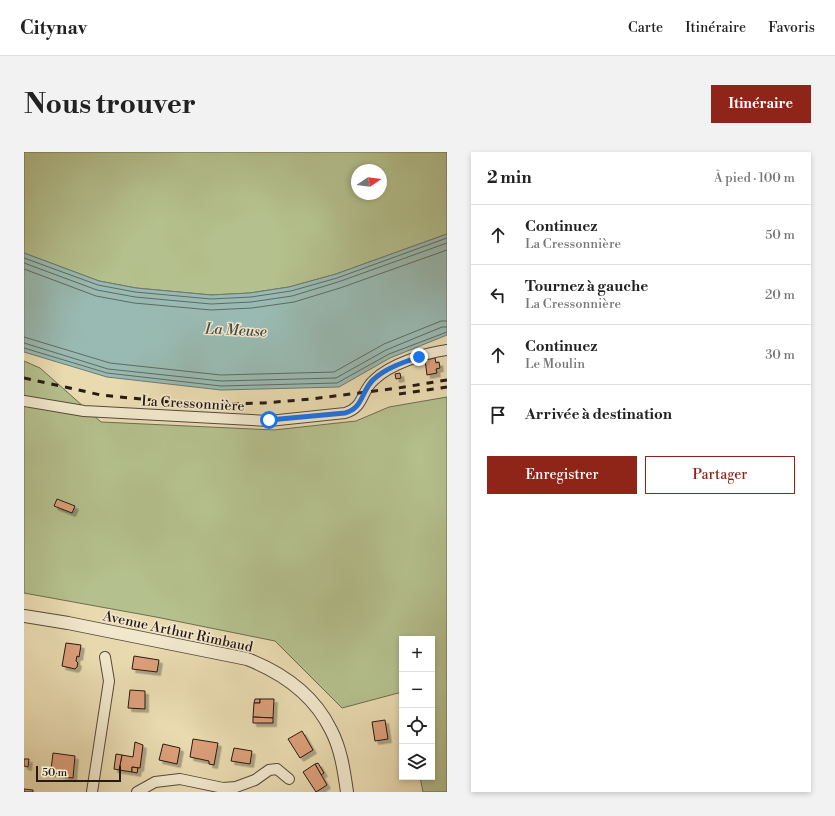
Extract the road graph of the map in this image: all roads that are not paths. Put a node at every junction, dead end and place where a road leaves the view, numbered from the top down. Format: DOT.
graph roads {
  1 [pos="447,350"];
  2 [pos="24,401"];
  3 [pos="24,616"];
  4 [pos="106,658"];
  5 [pos="289,779"];
  6 [pos="92,792"];
  7 [pos="137,792"];
  8 [pos="347,792"];
  1 -- 2 [label="street, La Cressonnière"];
  3 -- 8 [label="street, Avenue Arthur Rimbaud"];
  4 -- 6 [label="street"];
  5 -- 7 [label="street"];
}
